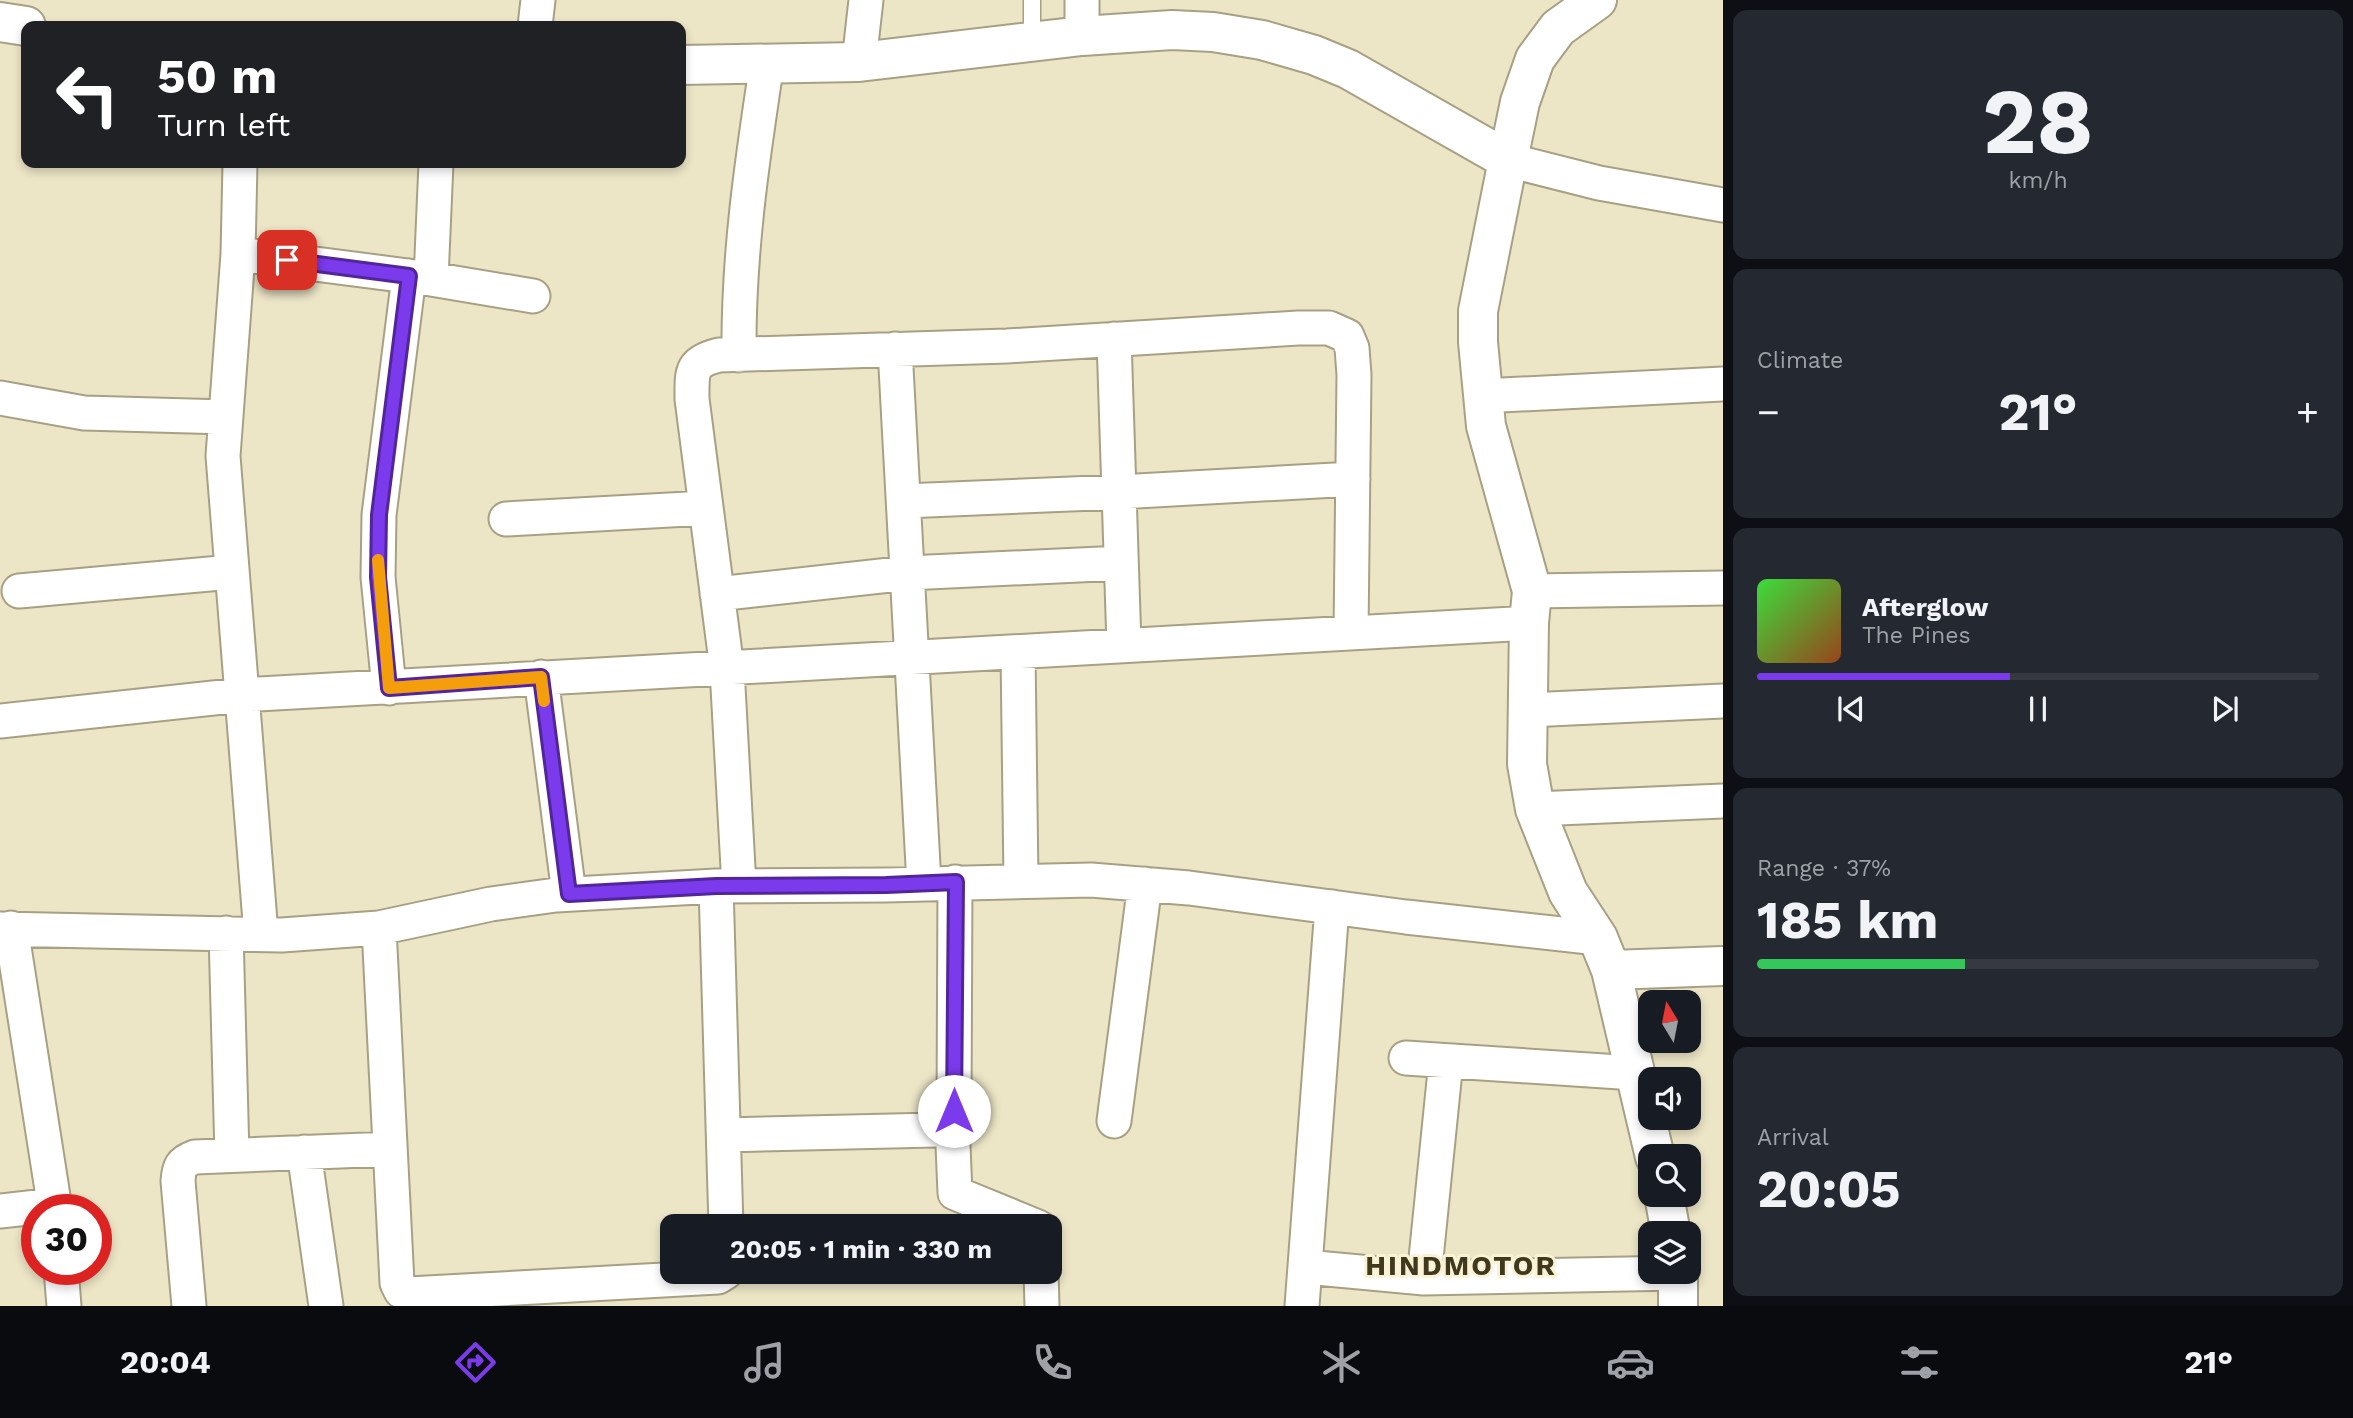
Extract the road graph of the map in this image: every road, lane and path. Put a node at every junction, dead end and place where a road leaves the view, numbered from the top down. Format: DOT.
graph roads {
  1 [pos="538,0"];
  2 [pos="866,0"];
  3 [pos="1032,0"];
  4 [pos="1597,0"];
  5 [pos="1082,18"];
  6 [pos="536,21"];
  7 [pos="0,22"];
  8 [pos="21,25"];
  9 [pos="1032,42"];
  10 [pos="859,62"];
  11 [pos="767,63"];
  12 [pos="686,65"];
  13 [pos="1508,160"];
  14 [pos="240,168"];
  15 [pos="435,168"];
  16 [pos="1723,205"];
  17 [pos="238,254"];
  18 [pos="420,277"];
  19 [pos="533,296"];
  20 [pos="1114,340"];
  21 [pos="895,349"];
  22 [pos="739,355"];
  23 [pos="1723,384"];
  24 [pos="1482,396"];
  25 [pos="0,398"];
  26 [pos="226,416"];
  27 [pos="1353,479"];
  28 [pos="1119,492"];
  29 [pos="904,500"];
  30 [pos="706,508"];
  31 [pos="506,519"];
  32 [pos="1121,563"];
  33 [pos="232,572"];
  34 [pos="908,573"];
  35 [pos="1723,587"];
  36 [pos="19,591"];
  37 [pos="717,594"];
  38 [pos="1531,607"];
  39 [pos="1351,634"];
  40 [pos="1124,645"];
  41 [pos="1018,652"];
  42 [pos="913,659"];
  43 [pos="727,669"];
  44 [pos="541,677"];
  45 [pos="389,688"];
  46 [pos="241,695"];
  47 [pos="1723,701"];
  48 [pos="1528,710"];
  49 [pos="0,721"];
  50 [pos="1723,801"];
  51 [pos="1535,809"];
  52 [pos="1021,881"];
  53 [pos="940,883"];
  54 [pos="1145,884"];
  55 [pos="727,886"];
  56 [pos="569,894"];
  57 [pos="1332,907"];
  58 [pos="6,928"];
  59 [pos="379,928"];
  60 [pos="226,933"];
  61 [pos="261,934"];
  62 [pos="1604,954"];
  63 [pos="1723,966"];
  64 [pos="1406,1058"];
  65 [pos="1446,1061"];
  66 [pos="1634,1073"];
  67 [pos="1114,1121"];
  68 [pos="952,1122"];
  69 [pos="723,1135"];
  70 [pos="1652,1144"];
  71 [pos="390,1149"];
  72 [pos="304,1152"];
  73 [pos="232,1155"];
  74 [pos="53,1194"];
  75 [pos="21,1209"];
  76 [pos="0,1211"];
  77 [pos="726,1214"];
  78 [pos="1006,1214"];
  79 [pos="1306,1267"];
  80 [pos="1638,1274"];
  81 [pos="1424,1278"];
  82 [pos="660,1280"];
  83 [pos="1041,1284"];
  84 [pos="1678,1284"];
  85 [pos="62,1285"];
  86 [pos="64,1306"];
  87 [pos="189,1306"];
  88 [pos="326,1306"];
  89 [pos="1042,1306"];
  90 [pos="1302,1306"];
  91 [pos="1678,1306"];
  1 -- 6 [label="street"];
  2 -- 10 [label="street"];
  3 -- 9 [label="lane"];
  4 -- 13 [label="street"];
  5 -- 9 [label="street"];
  5 -- 13 [label="street"];
  7 -- 8 [label="street"];
  9 -- 10 [label="street"];
  10 -- 11 [label="street"];
  11 -- 12 [label="street"];
  11 -- 22 [label="street"];
  13 -- 16 [label="street"];
  13 -- 24 [label="street"];
  14 -- 17 [label="street"];
  15 -- 18 [label="street"];
  17 -- 18 [label="street"];
  17 -- 26 [label="street"];
  18 -- 19 [label="street"];
  18 -- 45 [label="street"];
  20 -- 21 [label="street"];
  20 -- 27 [label="street"];
  20 -- 28 [label="street"];
  21 -- 22 [label="street"];
  21 -- 29 [label="street"];
  22 -- 30 [label="street"];
  23 -- 24 [label="street"];
  24 -- 38 [label="street"];
  25 -- 26 [label="street"];
  26 -- 33 [label="street"];
  27 -- 28 [label="street"];
  27 -- 39 [label="street"];
  28 -- 29 [label="street"];
  28 -- 32 [label="street"];
  29 -- 34 [label="street"];
  30 -- 31 [label="street"];
  30 -- 37 [label="street"];
  32 -- 34 [label="street"];
  32 -- 40 [label="street"];
  33 -- 36 [label="street"];
  33 -- 46 [label="street"];
  34 -- 37 [label="street"];
  34 -- 42 [label="street"];
  35 -- 38 [label="street"];
  37 -- 43 [label="street"];
  38 -- 39 [label="street"];
  38 -- 48 [label="street"];
  39 -- 40 [label="street"];
  40 -- 41 [label="street"];
  41 -- 42 [label="street"];
  41 -- 52 [label="street"];
  42 -- 43 [label="street"];
  42 -- 53 [label="street"];
  43 -- 44 [label="street"];
  43 -- 55 [label="street"];
  44 -- 45 [label="street"];
  44 -- 56 [label="street"];
  45 -- 46 [label="street"];
  46 -- 49 [label="street"];
  46 -- 61 [label="street"];
  47 -- 48 [label="street"];
  48 -- 51 [label="street"];
  50 -- 51 [label="street"];
  51 -- 62 [label="street"];
  52 -- 53 [label="street"];
  52 -- 54 [label="street"];
  53 -- 55 [label="street"];
  53 -- 68 [label="street"];
  54 -- 57 [label="street"];
  54 -- 67 [label="street"];
  55 -- 56 [label="street"];
  55 -- 69 [label="street"];
  56 -- 59 [label="street"];
  57 -- 62 [label="street"];
  57 -- 79 [label="street"];
  58 -- 60 [label="street"];
  58 -- 74 [label="street"];
  59 -- 61 [label="street"];
  59 -- 71 [label="street"];
  60 -- 61 [label="street"];
  60 -- 73 [label="street"];
  62 -- 63 [label="street"];
  62 -- 66 [label="street"];
  64 -- 65 [label="street"];
  65 -- 66 [label="street"];
  65 -- 81 [label="street"];
  66 -- 70 [label="street"];
  68 -- 69 [label="street"];
  68 -- 78 [label="street"];
  69 -- 77 [label="street"];
  71 -- 72 [label="street"];
  71 -- 82 [label="street"];
  72 -- 73 [label="street"];
  72 -- 88 [label="street"];
  73 -- 87 [label="street"];
  75 -- 76 [label="street"];
  79 -- 81 [label="street"];
  79 -- 90 [label="street"];
  80 -- 81 [label="street"];
  83 -- 89 [label="street"];
  84 -- 91 [label="street"];
  85 -- 86 [label="street"];
}
